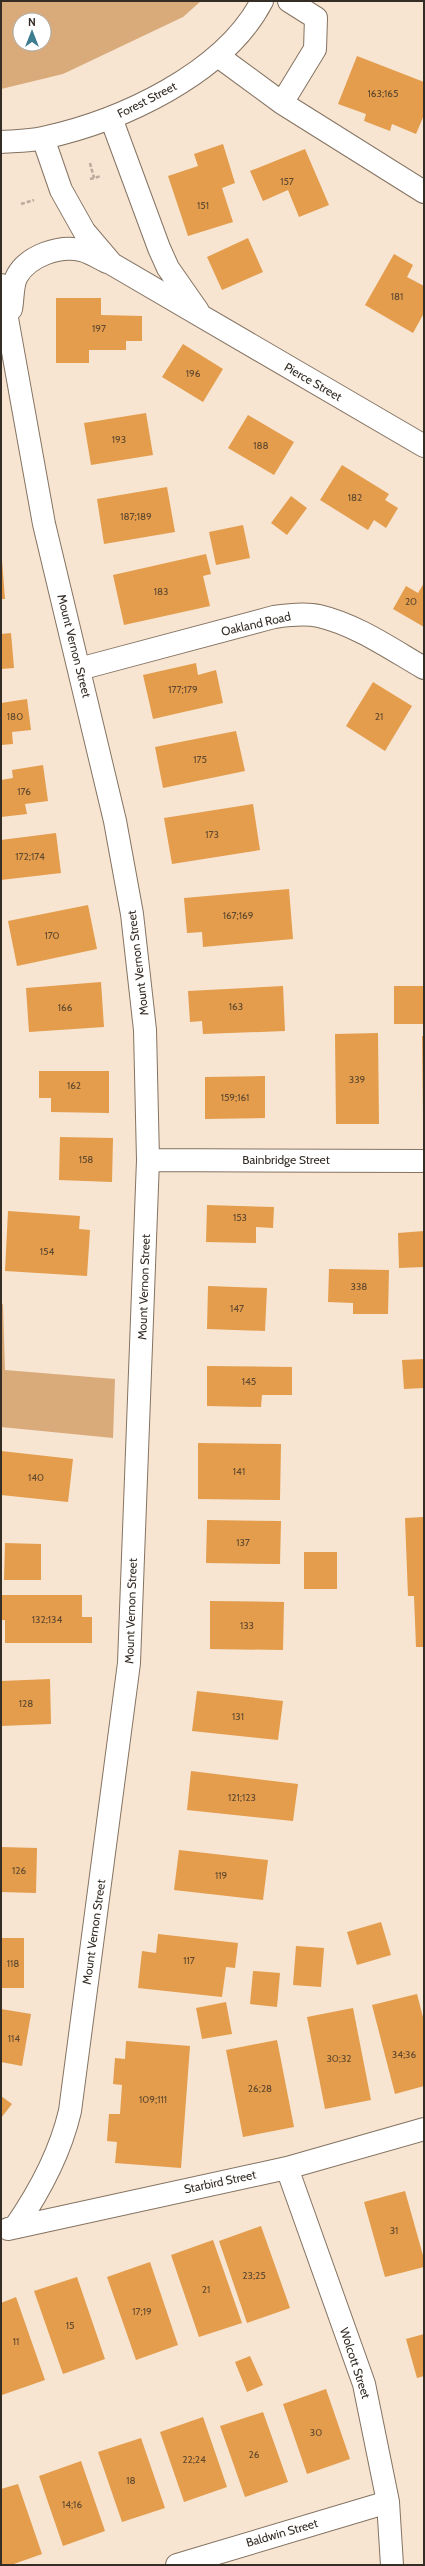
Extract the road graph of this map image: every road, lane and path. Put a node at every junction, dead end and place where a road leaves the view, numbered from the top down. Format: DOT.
graph roads {
  1 [pos="262,1"];
  2 [pos="289,1"];
  3 [pos="218,56"];
  4 [pos="282,103"];
  5 [pos="111,118"];
  6 [pos="43,138"];
  7 [pos="1,142"];
  8 [pos="90,163"];
  9 [pos="108,175"];
  10 [pos="94,178"];
  11 [pos="87,180"];
  12 [pos="424,192"];
  13 [pos="112,264"];
  14 [pos="1,285"];
  15 [pos="203,318"];
  16 [pos="9,328"];
  17 [pos="424,446"];
  18 [pos="424,668"];
  19 [pos="79,669"];
  20 [pos="148,1160"];
  21 [pos="424,1161"];
  22 [pos="424,2129"];
  23 [pos="287,2168"];
  24 [pos="8,2229"];
  25 [pos="388,2502"];
  26 [pos="177,2565"];
  27 [pos="392,2565"];
  1 -- 3 [label="street, Forest Street"];
  2 -- 4 [label="street"];
  3 -- 4 [label="street"];
  3 -- 5 [label="street, Forest Street"];
  4 -- 12 [label="street"];
  5 -- 6 [label="street, Forest Street"];
  5 -- 15 [label="street, Pierce Street"];
  6 -- 7 [label="street, Forest Street"];
  6 -- 13 [label="street, Pierce Street"];
  8 -- 10 [label="path"];
  9 -- 10 [label="path"];
  10 -- 11 [label="path"];
  13 -- 15 [label="street, Pierce Street"];
  13 -- 16 [label="street, Mount Vernon Street"];
  14 -- 16 [label="street, Mount Vernon Street"];
  15 -- 17 [label="street, Pierce Street"];
  16 -- 19 [label="street, Mount Vernon Street"];
  18 -- 19 [label="street, Oakland Road"];
  19 -- 20 [label="street, Mount Vernon Street"];
  20 -- 21 [label="street, Bainbridge Street"];
  20 -- 24 [label="street, Mount Vernon Street"];
  22 -- 23 [label="street, Starbird Street"];
  23 -- 24 [label="street, Starbird Street"];
  23 -- 25 [label="street, Wolcott Street"];
  25 -- 26 [label="street, Baldwin Street"];
  25 -- 27 [label="street, Wolcott Street"];
}
